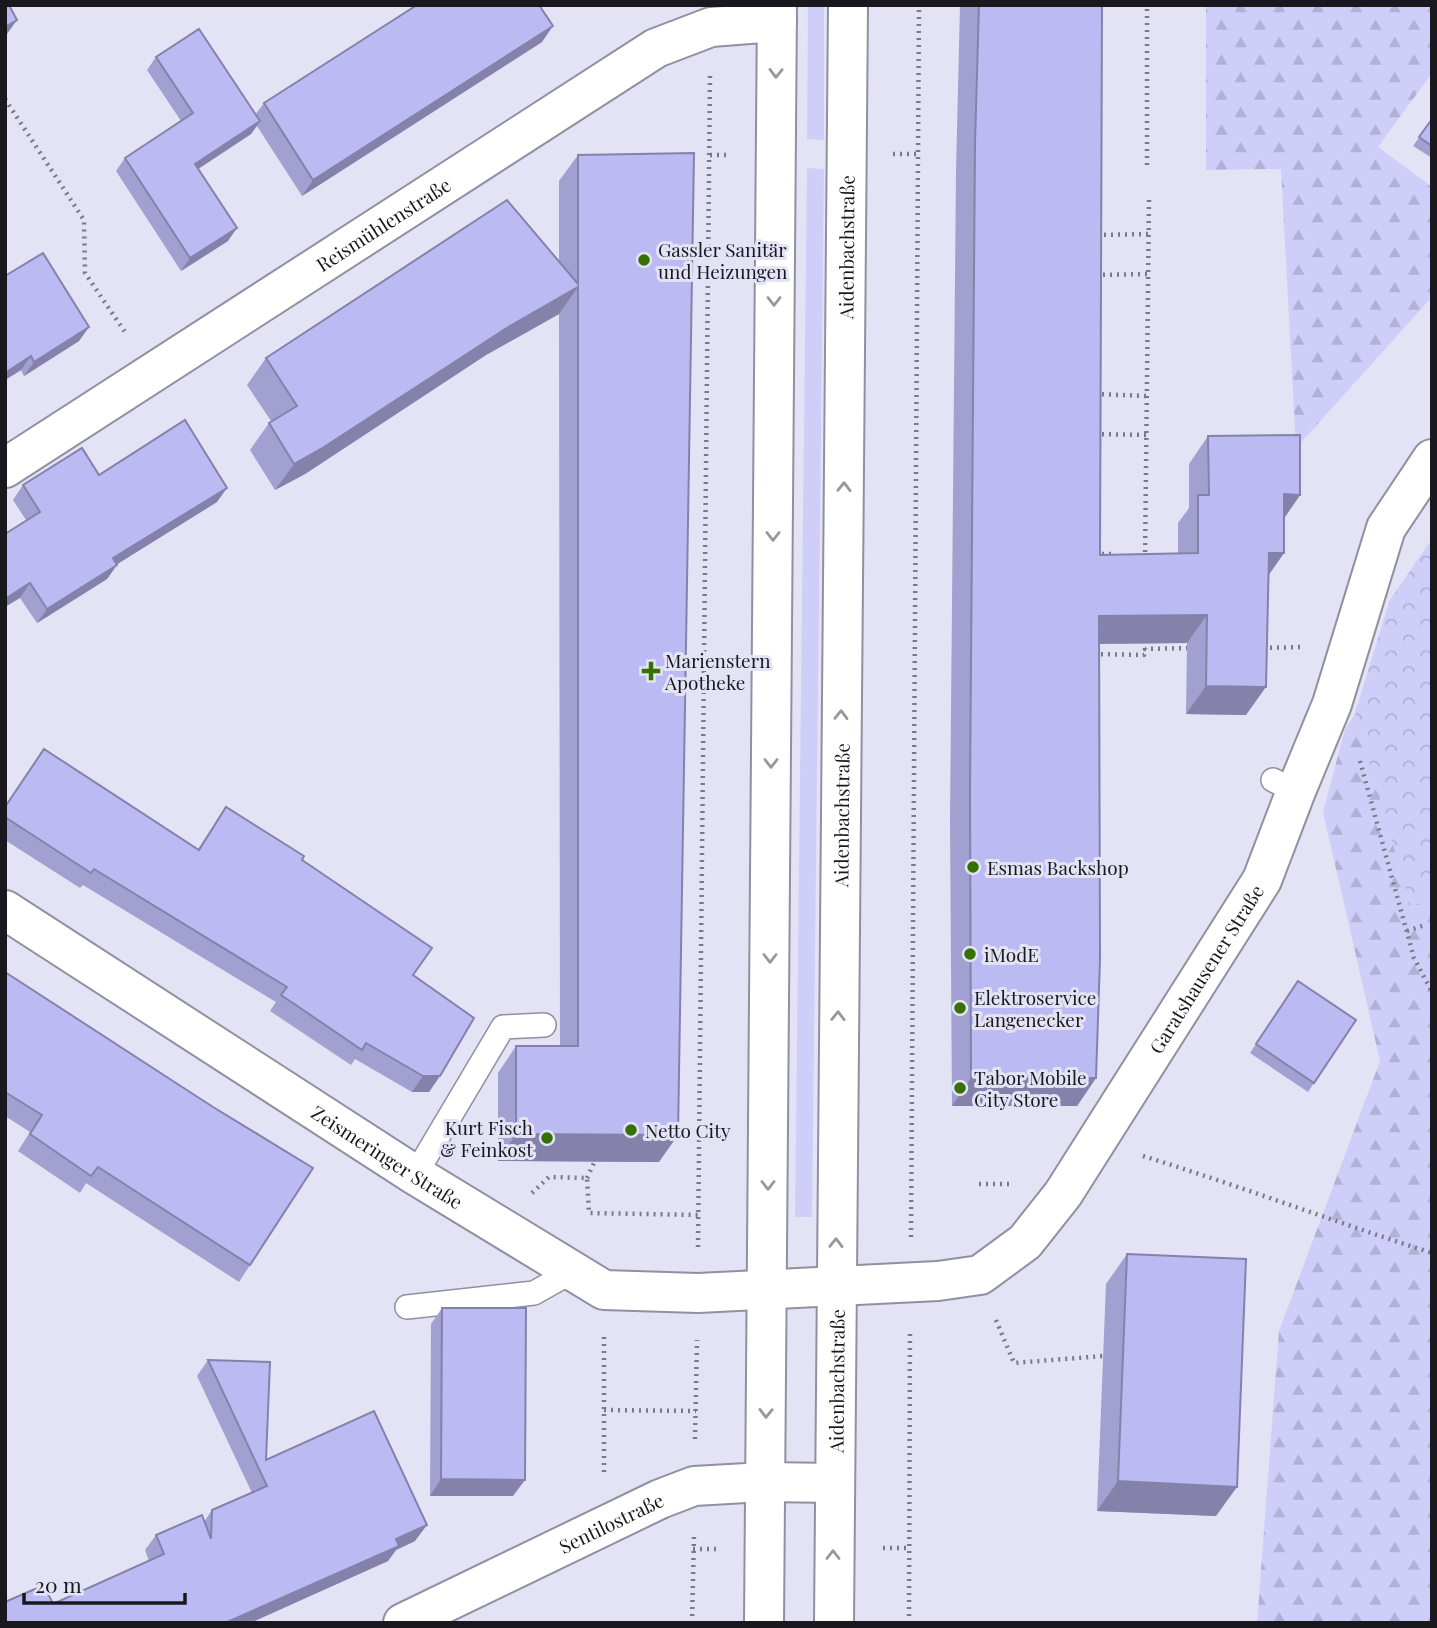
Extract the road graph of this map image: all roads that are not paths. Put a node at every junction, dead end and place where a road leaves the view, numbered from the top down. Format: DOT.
graph roads {
  1 [pos="848,5"];
  2 [pos="777,14"];
  3 [pos="1432,459"];
  4 [pos="5,467"];
  5 [pos="5,910"];
  6 [pos="544,1025"];
  7 [pos="415,1175"];
  8 [pos="573,1271"];
  9 [pos="802,1288"];
  10 [pos="407,1307"];
  11 [pos="765,1482"];
  12 [pos="834,1483"];
  13 [pos="403,1623"];
  14 [pos="764,1623"];
  15 [pos="834,1623"];
  9 -- 1 [label="street, Aidenbachstraße, one-way"];
  2 -- 4 [label="street, Reismühlenstraße"];
  2 -- 9 [label="street, Aidenbachstraße, one-way"];
  3 -- 9 [label="street, Garatshausener Straße"];
  5 -- 7 [label="street, Zeismeringer Straße"];
  6 -- 7 [label="lane"];
  7 -- 8 [label="street, Zeismeringer Straße"];
  8 -- 9 [label="street, Zeismeringer Straße"];
  8 -- 10 [label="lane"];
  9 -- 11 [label="street, Aidenbachstraße, one-way"];
  9 -- 12 [label="street, Aidenbachstraße"];
  11 -- 12 [label="street, Sentilostraße"];
  11 -- 13 [label="street, Sentilostraße"];
  11 -- 14 [label="street, Aidenbachstraße"];
  15 -- 12 [label="street, Aidenbachstraße, one-way"];
}
